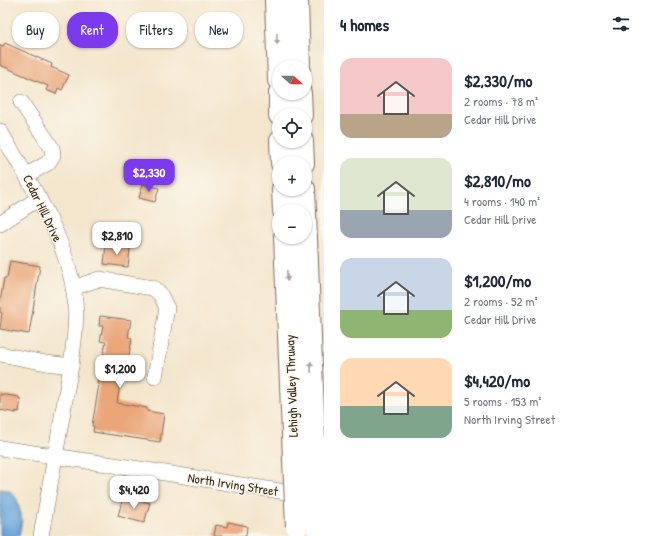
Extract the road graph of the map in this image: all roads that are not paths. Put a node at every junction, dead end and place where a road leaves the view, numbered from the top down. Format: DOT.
graph roads {
  1 [pos="276,0"];
  2 [pos="297,0"];
  3 [pos="278,60"];
  4 [pos="299,60"];
  5 [pos="21,102"];
  6 [pos="2,138"];
  7 [pos="27,175"];
  8 [pos="304,196"];
  9 [pos="38,198"];
  10 [pos="0,224"];
  11 [pos="286,244"];
  12 [pos="73,288"];
  13 [pos="0,354"];
  14 [pos="71,366"];
  15 [pos="155,377"];
  16 [pos="0,448"];
  17 [pos="55,457"];
  18 [pos="305,460"];
  19 [pos="324,498"];
  20 [pos="308,532"];
  21 [pos="41,536"];
  1 -- 3 [label="highway, one-way"];
  2 -- 4 [label="highway"];
  5 -- 7 [label="street"];
  6 -- 7 [label="street, Cedar Hill Drive"];
  7 -- 9 [label="street, Cedar Hill Drive"];
  18 -- 8 [label="highway, Lehigh Valley Thruway, one-way"];
  9 -- 10 [label="street"];
  9 -- 12 [label="street, Cedar Hill Drive"];
  11 -- 18 [label="highway, Lehigh Valley Thruway, one-way"];
  12 -- 14 [label="street, Cedar Hill Drive"];
  12 -- 15 [label="street"];
  13 -- 14 [label="street"];
  14 -- 17 [label="street, Cedar Hill Drive"];
  16 -- 17 [label="street, North Irving Street"];
  17 -- 19 [label="street, North Irving Street"];
  17 -- 21 [label="street, Cedar Hill Drive"];
  18 -- 20 [label="highway, Lehigh Valley Thruway, bridge"];
}
